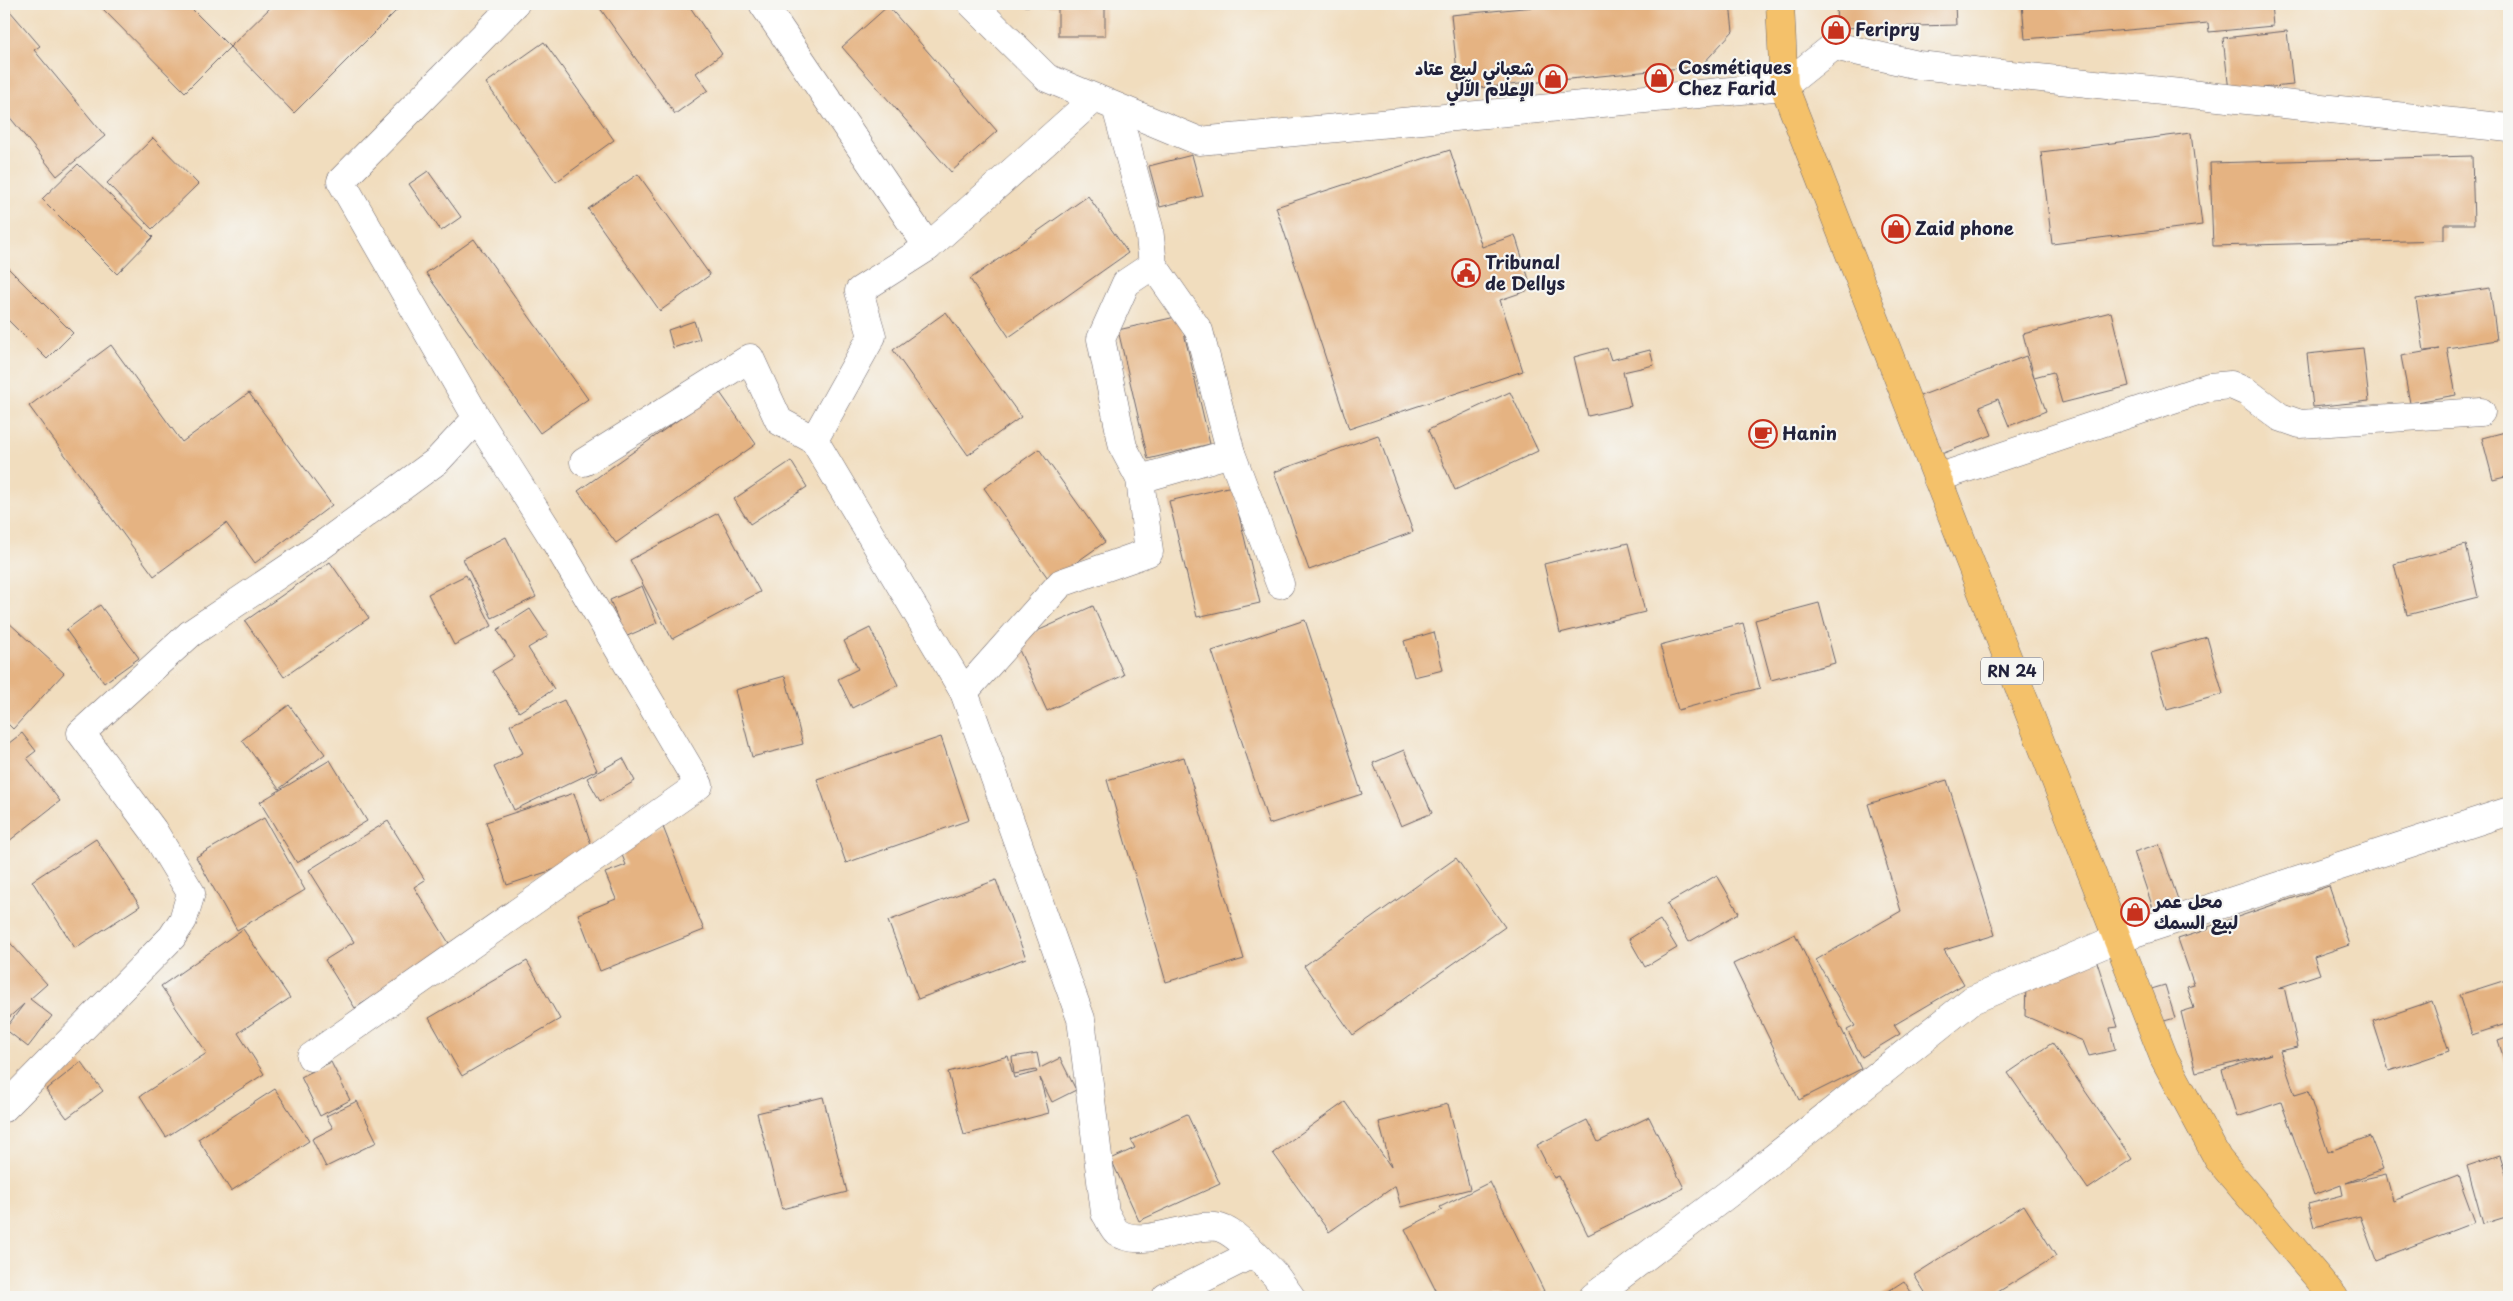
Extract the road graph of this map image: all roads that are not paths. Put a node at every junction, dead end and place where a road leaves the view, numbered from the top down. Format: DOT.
graph roads {
  1 [pos="515,4"];
  2 [pos="762,4"];
  3 [pos="972,4"];
  4 [pos="1780,4"];
  5 [pos="1784,86"];
  6 [pos="1106,103"];
  7 [pos="2509,128"];
  8 [pos="928,247"];
  9 [pos="1153,265"];
  10 [pos="2481,412"];
  11 [pos="477,418"];
  12 [pos="814,440"];
  13 [pos="1231,453"];
  14 [pos="584,462"];
  15 [pos="1937,478"];
  16 [pos="1140,479"];
  17 [pos="1280,584"];
  18 [pos="964,692"];
  19 [pos="2509,810"];
  20 [pos="2116,939"];
  21 [pos="311,1057"];
  22 [pos="4,1108"];
  23 [pos="1254,1253"];
  24 [pos="1166,1297"];
  25 [pos="1291,1297"];
  26 [pos="1593,1297"];
  27 [pos="2334,1297"];
  1 -- 11 [label="street"];
  2 -- 8 [label="street"];
  3 -- 6 [label="street"];
  4 -- 5 [label="main road, RN 24"];
  5 -- 6 [label="street"];
  5 -- 7 [label="street"];
  5 -- 15 [label="main road, RN 24"];
  6 -- 8 [label="street"];
  6 -- 9 [label="street"];
  8 -- 12 [label="street"];
  9 -- 13 [label="street"];
  9 -- 16 [label="street"];
  10 -- 15 [label="street"];
  11 -- 21 [label="street"];
  11 -- 22 [label="street"];
  12 -- 14 [label="street"];
  12 -- 18 [label="street"];
  13 -- 16 [label="street"];
  13 -- 17 [label="street"];
  15 -- 20 [label="main road, RN 24"];
  16 -- 18 [label="street"];
  18 -- 23 [label="street"];
  19 -- 20 [label="street"];
  20 -- 26 [label="street"];
  20 -- 27 [label="main road, RN 24"];
  23 -- 24 [label="street"];
  23 -- 25 [label="street"];
}
